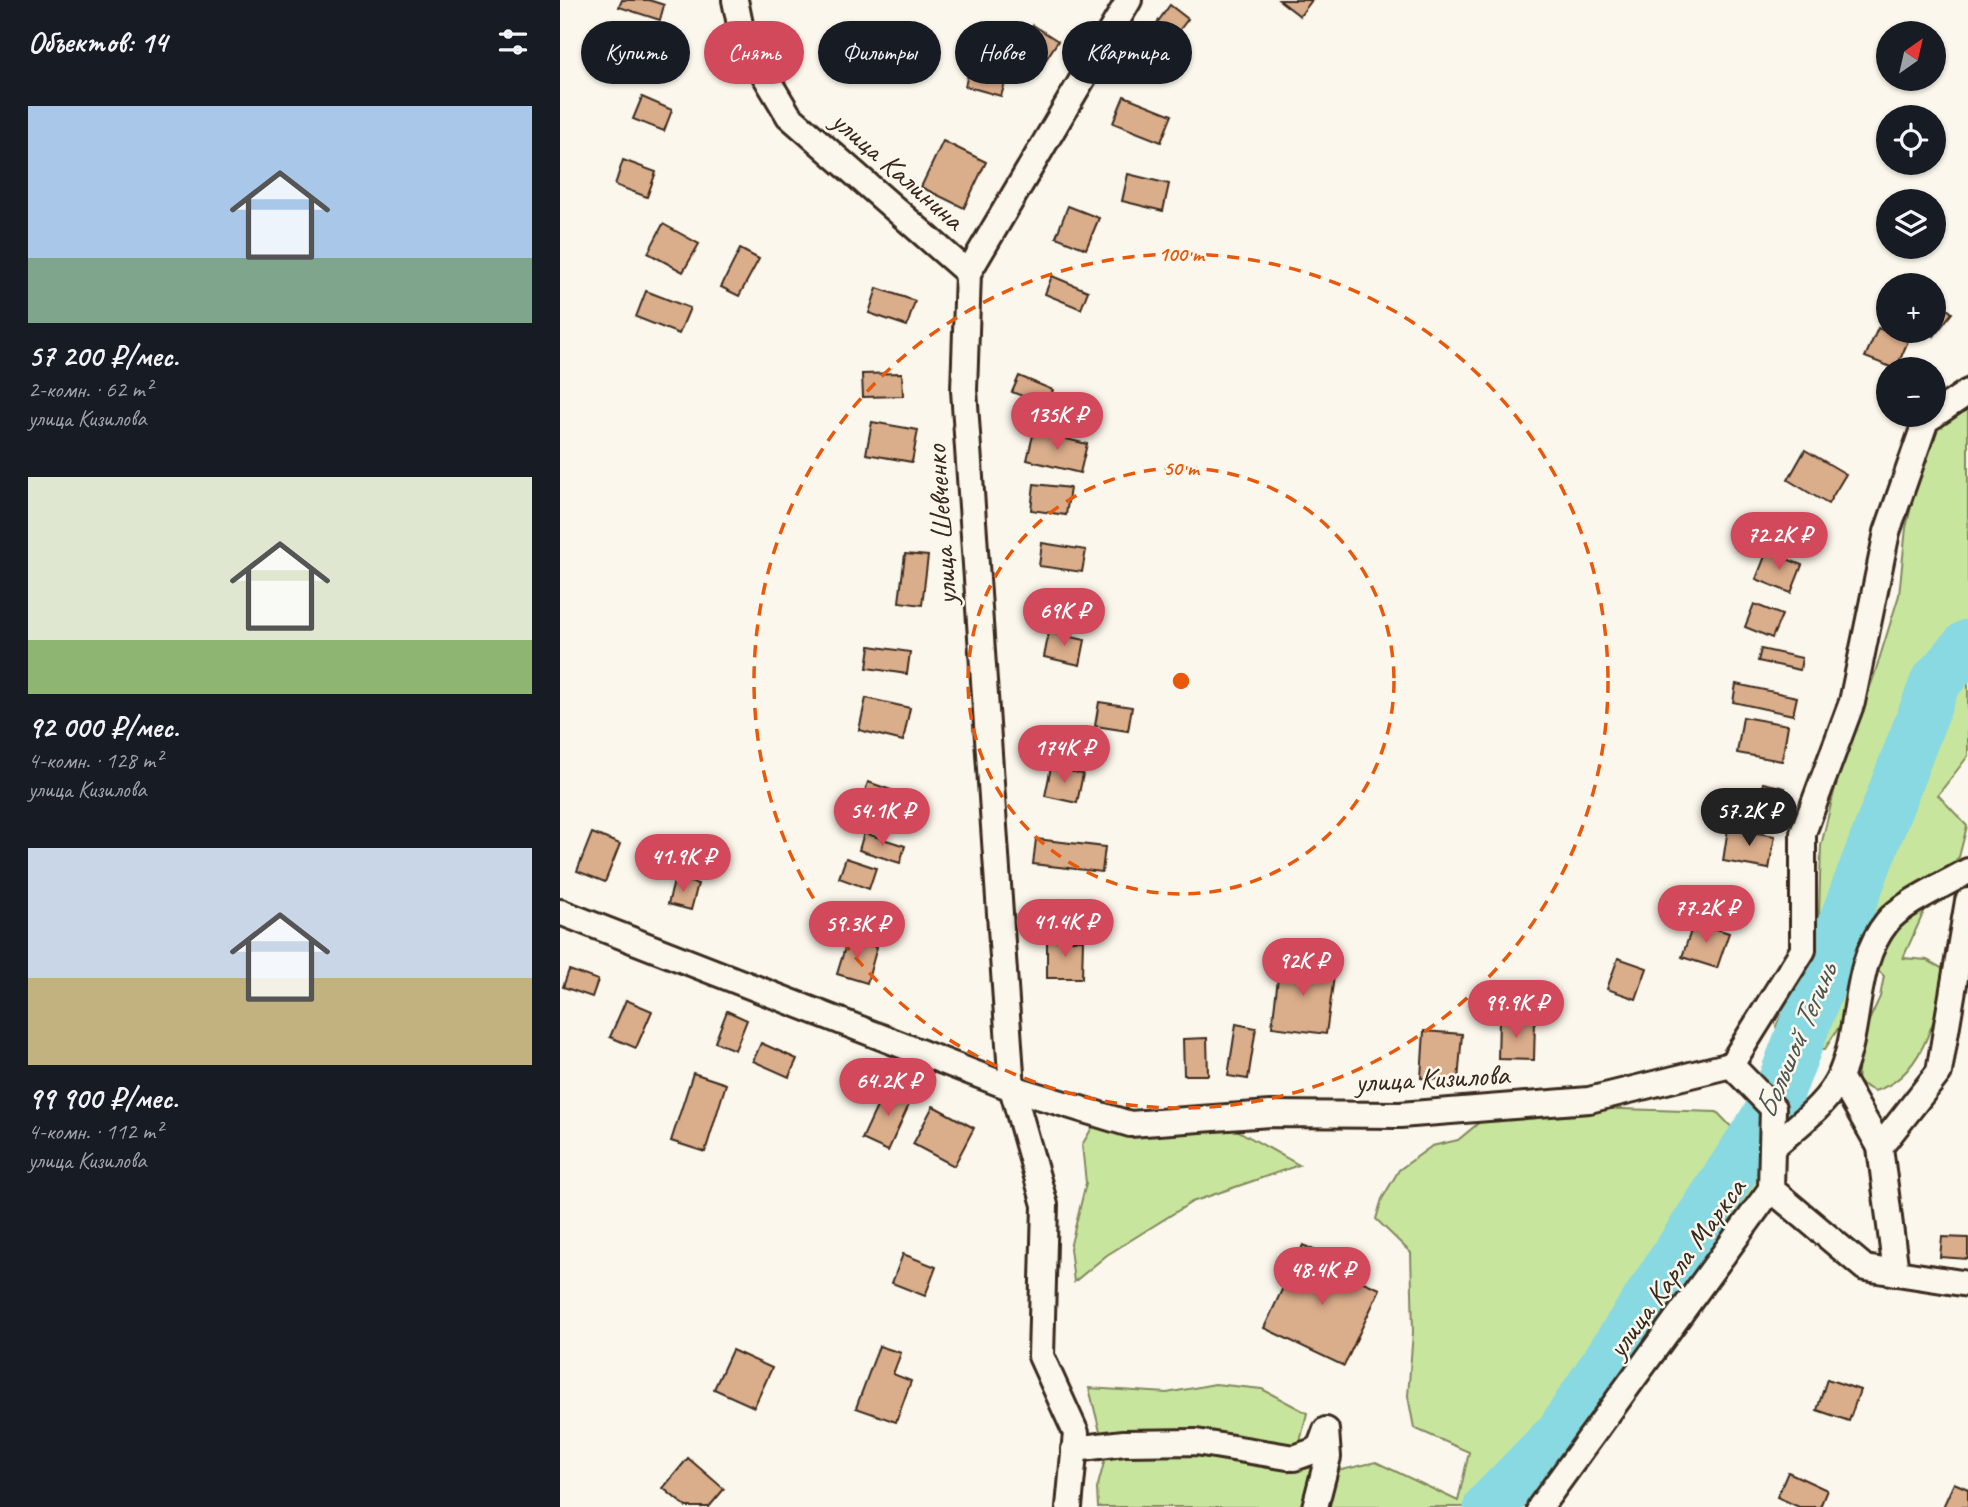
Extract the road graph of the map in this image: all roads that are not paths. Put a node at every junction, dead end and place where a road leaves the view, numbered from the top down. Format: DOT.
graph roads {
  1 [pos="735,0"];
  2 [pos="1129,0"];
  3 [pos="968,273"];
  4 [pos="1968,392"];
  5 [pos="1946,407"];
  6 [pos="1924,427"];
  7 [pos="1968,871"];
  8 [pos="1968,901"];
  9 [pos="560,912"];
  10 [pos="1731,1065"];
  11 [pos="1840,1077"];
  12 [pos="1012,1088"];
  13 [pos="1880,1147"];
  14 [pos="1772,1148"];
  15 [pos="1771,1189"];
  16 [pos="1896,1273"];
  17 [pos="1968,1284"];
  18 [pos="1074,1449"];
  19 [pos="1069,1507"];
  20 [pos="1315,1507"];
  21 [pos="1540,1507"];
  1 -- 3 [label="street, улица Калинина"];
  2 -- 3 [label="street, улица Шевченко"];
  3 -- 12 [label="street, улица Шевченко"];
  4 -- 5 [label="street"];
  6 -- 10 [label="street"];
  7 -- 11 [label="street"];
  8 -- 13 [label="street"];
  9 -- 12 [label="street, улица Кизилова"];
  10 -- 12 [label="street, улица Кизилова"];
  10 -- 14 [label="street"];
  11 -- 13 [label="street"];
  11 -- 14 [label="street"];
  12 -- 18 [label="street, улица Шевченко"];
  13 -- 16 [label="street"];
  14 -- 15 [label="street"];
  15 -- 16 [label="street, улица Карла Маркса"];
  15 -- 21 [label="street, улица Карла Маркса"];
  16 -- 17 [label="street, улица Карла Маркса"];
  18 -- 19 [label="street, улица Шевченко"];
  18 -- 20 [label="street"];
}
